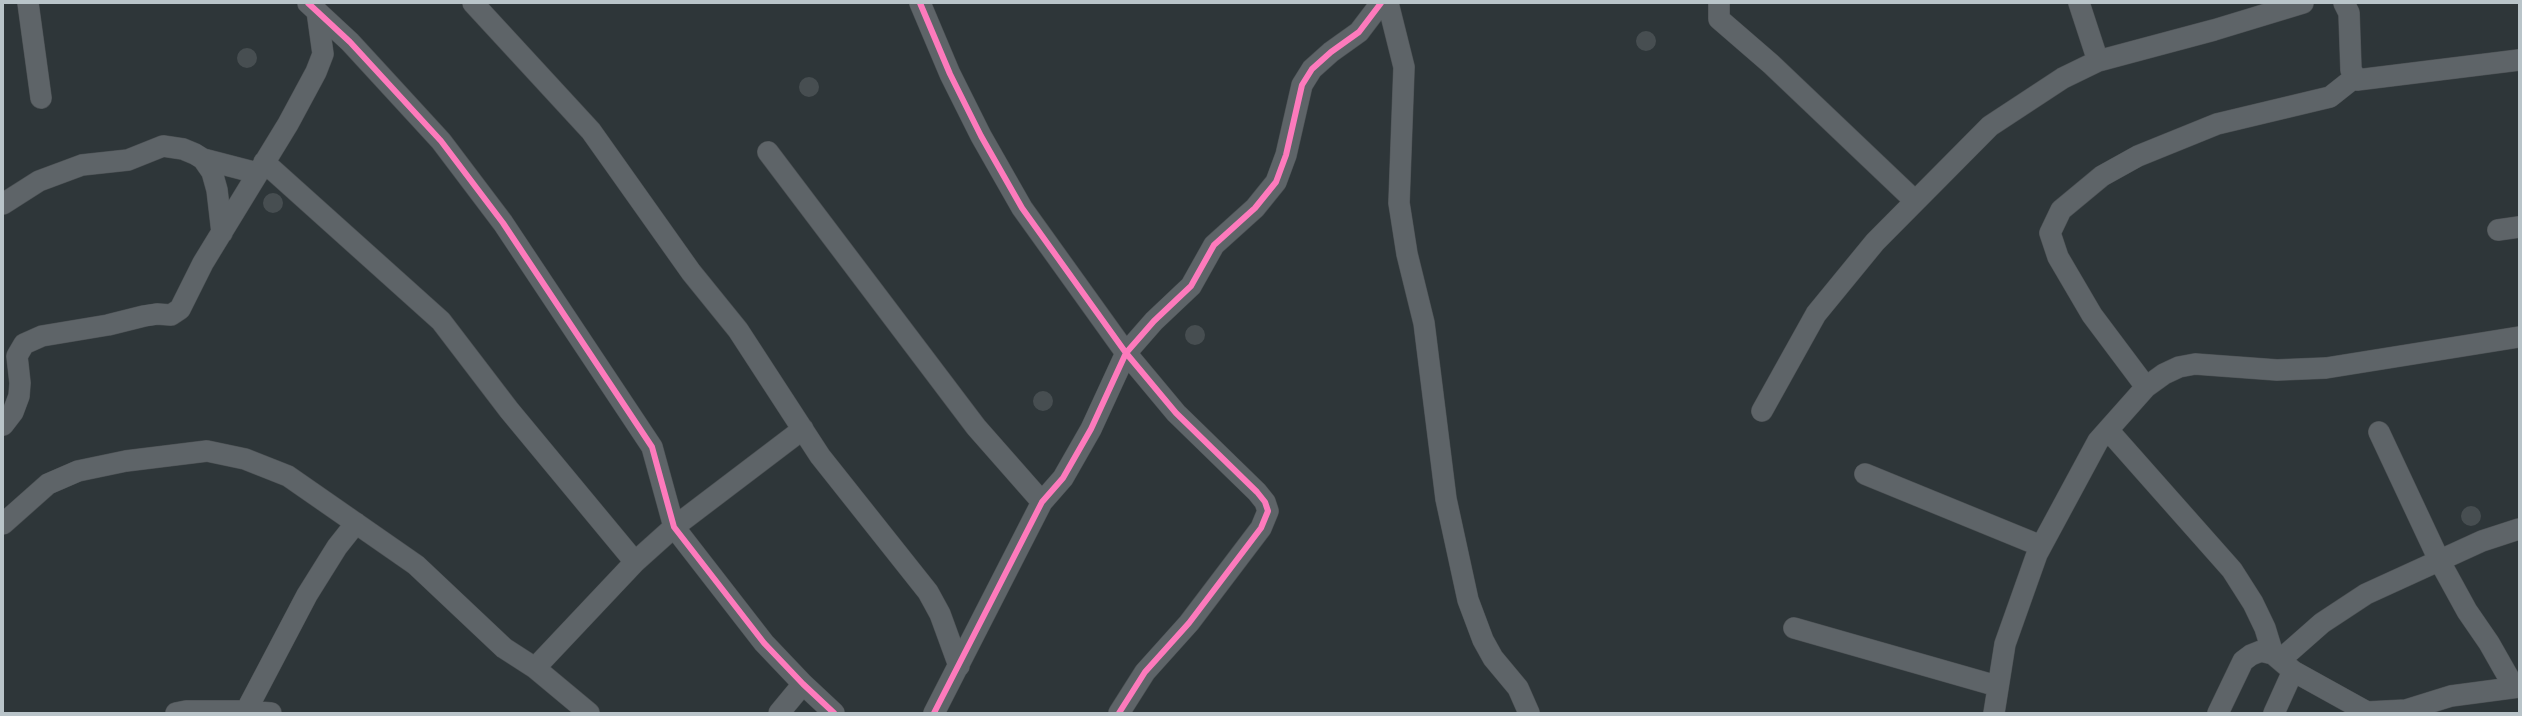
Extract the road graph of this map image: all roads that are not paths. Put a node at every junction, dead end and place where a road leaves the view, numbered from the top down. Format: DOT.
graph roads {
  1 [pos="28,3"];
  2 [pos="473,3"];
  3 [pos="920,3"];
  4 [pos="1381,3"];
  5 [pos="1388,3"];
  6 [pos="1719,3"];
  7 [pos="2079,3"];
  8 [pos="2303,3"];
  9 [pos="2344,3"];
  10 [pos="312,7"];
  11 [pos="2519,60"];
  12 [pos="2098,61"];
  13 [pos="2354,78"];
  14 [pos="41,98"];
  15 [pos="768,152"];
  16 [pos="203,159"];
  17 [pos="260,168"];
  18 [pos="1915,201"];
  19 [pos="3,204"];
  20 [pos="2519,227"];
  21 [pos="2498,230"];
  22 [pos="222,233"];
  23 [pos="2519,336"];
  24 [pos="1126,353"];
  25 [pos="2146,387"];
  26 [pos="1762,412"];
  27 [pos="3,425"];
  28 [pos="804,429"];
  29 [pos="2108,430"];
  30 [pos="2379,432"];
  31 [pos="1865,474"];
  32 [pos="1042,502"];
  33 [pos="356,523"];
  34 [pos="3,524"];
  35 [pos="674,528"];
  36 [pos="2519,528"];
  37 [pos="2041,546"];
  38 [pos="2439,560"];
  39 [pos="635,562"];
  40 [pos="1794,628"];
  41 [pos="2282,662"];
  42 [pos="959,666"];
  43 [pos="535,668"];
  44 [pos="803,684"];
  45 [pos="1997,686"];
  46 [pos="2517,687"];
  47 [pos="246,711"];
  48 [pos="176,713"];
  49 [pos="271,713"];
  50 [pos="589,713"];
  51 [pos="779,713"];
  52 [pos="834,713"];
  53 [pos="934,713"];
  54 [pos="1119,713"];
  55 [pos="1529,713"];
  56 [pos="1994,713"];
  57 [pos="2218,713"];
  58 [pos="2274,713"];
  59 [pos="2381,713"];
  1 -- 14 [label="street"];
  2 -- 28 [label="street"];
  3 -- 24 [label="street"];
  4 -- 24 [label="street"];
  5 -- 55 [label="street"];
  6 -- 18 [label="street"];
  7 -- 12 [label="street"];
  8 -- 12 [label="street"];
  9 -- 13 [label="street"];
  10 -- 17 [label="street"];
  10 -- 35 [label="street"];
  11 -- 13 [label="street"];
  12 -- 18 [label="street"];
  13 -- 25 [label="street"];
  15 -- 32 [label="street"];
  16 -- 17 [label="street"];
  16 -- 19 [label="street"];
  16 -- 22 [label="street"];
  17 -- 22 [label="street"];
  17 -- 39 [label="street"];
  18 -- 26 [label="street"];
  20 -- 21 [label="street"];
  22 -- 27 [label="street"];
  23 -- 25 [label="street"];
  24 -- 32 [label="street"];
  24 -- 54 [label="street"];
  25 -- 29 [label="street"];
  28 -- 35 [label="street"];
  28 -- 42 [label="street"];
  29 -- 37 [label="street"];
  29 -- 41 [label="street"];
  30 -- 38 [label="street"];
  31 -- 37 [label="street"];
  32 -- 42 [label="street"];
  33 -- 34 [label="street"];
  33 -- 43 [label="street"];
  33 -- 47 [label="street"];
  35 -- 39 [label="street"];
  35 -- 44 [label="street"];
  36 -- 38 [label="street"];
  37 -- 45 [label="street"];
  38 -- 41 [label="street"];
  38 -- 46 [label="street"];
  39 -- 43 [label="street"];
  40 -- 45 [label="street"];
  41 -- 57 [label="street"];
  41 -- 58 [label="street"];
  41 -- 59 [label="street"];
  42 -- 53 [label="street"];
  43 -- 50 [label="street"];
  44 -- 51 [label="street"];
  44 -- 52 [label="street"];
  45 -- 56 [label="street"];
  46 -- 59 [label="street"];
  47 -- 48 [label="street"];
  47 -- 49 [label="street"];
}
